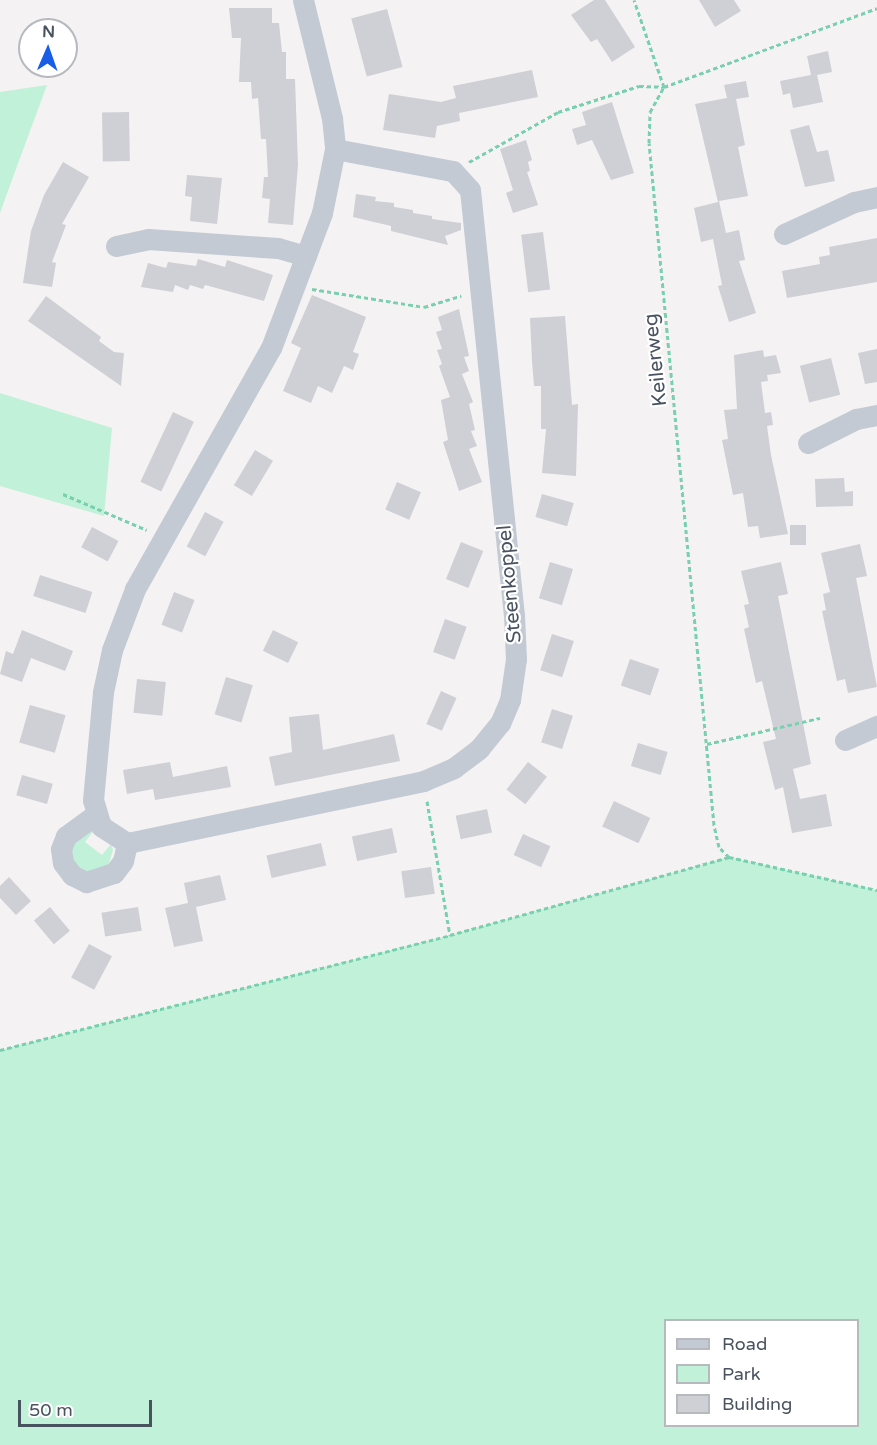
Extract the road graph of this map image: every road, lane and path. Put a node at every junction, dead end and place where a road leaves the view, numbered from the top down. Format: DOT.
graph roads {
  1 [pos="303,0"];
  2 [pos="634,0"];
  3 [pos="877,8"];
  4 [pos="664,87"];
  5 [pos="335,149"];
  6 [pos="453,171"];
  7 [pos="877,197"];
  8 [pos="784,234"];
  9 [pos="116,246"];
  10 [pos="306,256"];
  11 [pos="295,287"];
  12 [pos="482,290"];
  13 [pos="877,415"];
  14 [pos="808,443"];
  15 [pos="63,494"];
  16 [pos="165,538"];
  17 [pos="820,718"];
  18 [pos="877,726"];
  19 [pos="845,740"];
  20 [pos="707,744"];
  21 [pos="424,781"];
  22 [pos="95,814"];
  23 [pos="127,843"];
  24 [pos="729,857"];
  25 [pos="877,890"];
  26 [pos="450,935"];
  27 [pos="0,1050"];
  1 -- 5 [label="street"];
  2 -- 4 [label="path"];
  3 -- 4 [label="path"];
  4 -- 6 [label="path"];
  4 -- 20 [label="path, Keilerweg"];
  5 -- 6 [label="street"];
  5 -- 10 [label="street"];
  6 -- 12 [label="street, Steenkoppel"];
  7 -- 8 [label="street"];
  9 -- 10 [label="street"];
  10 -- 11 [label="street"];
  11 -- 12 [label="path"];
  11 -- 16 [label="street"];
  12 -- 21 [label="street, Steenkoppel"];
  13 -- 14 [label="street"];
  15 -- 16 [label="path"];
  16 -- 22 [label="street"];
  17 -- 20 [label="path"];
  18 -- 19 [label="street"];
  20 -- 24 [label="path, Keilerweg"];
  21 -- 23 [label="street, Steenkoppel"];
  21 -- 26 [label="path"];
  22 -- 23 [label="street"];
  22 -- 23 [label="street"];
  24 -- 25 [label="path"];
  24 -- 26 [label="path"];
  26 -- 27 [label="path"];
}
